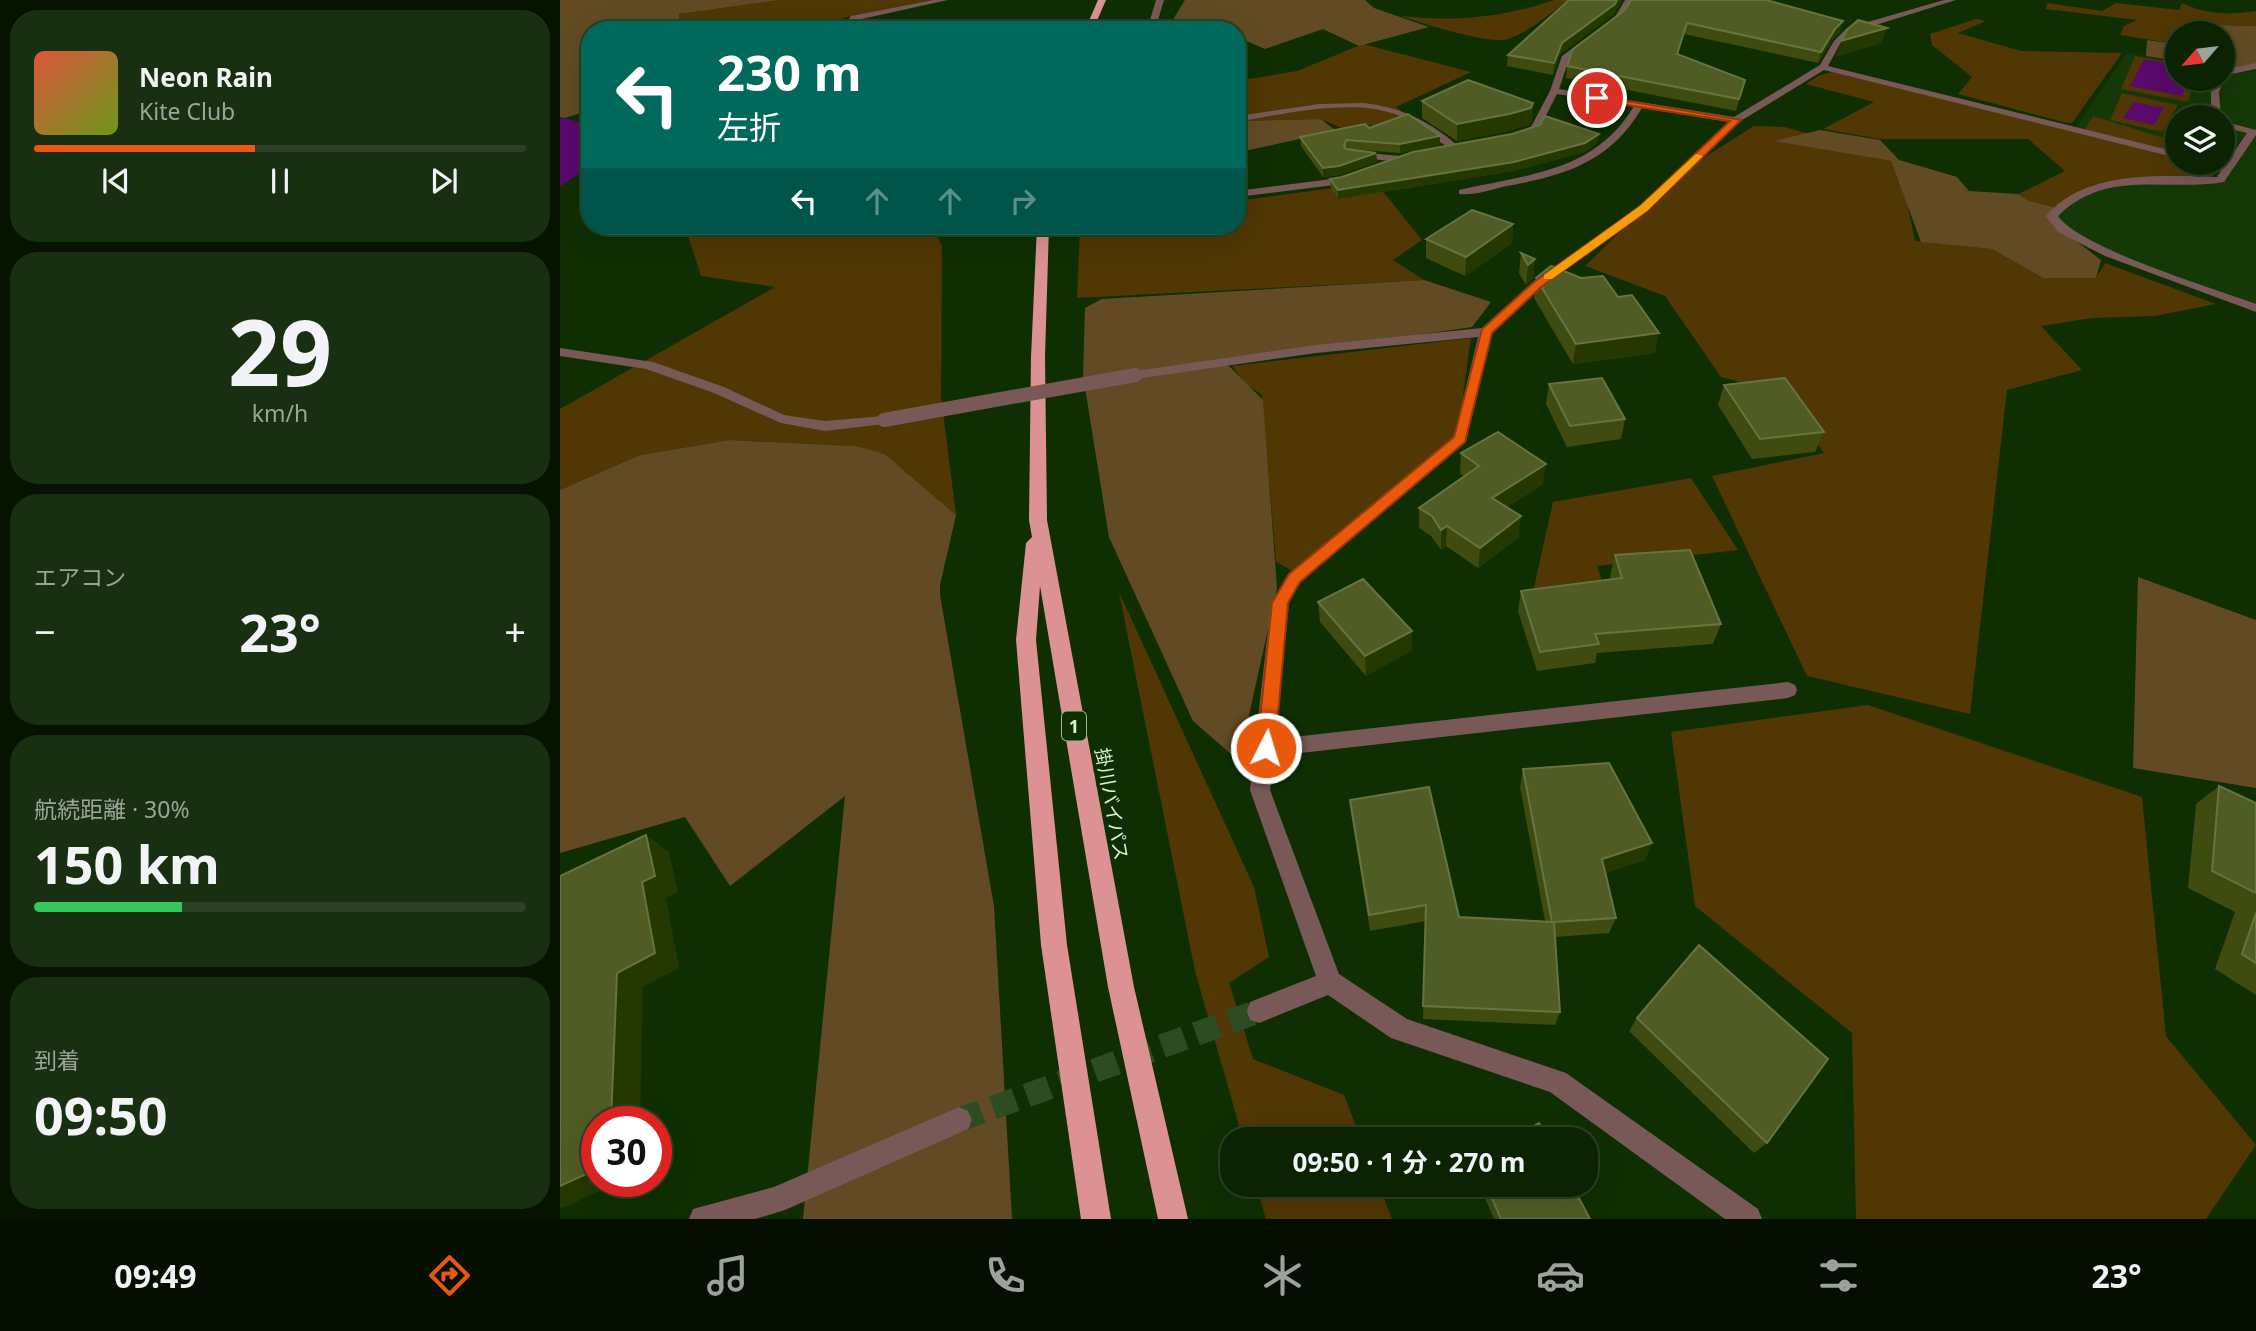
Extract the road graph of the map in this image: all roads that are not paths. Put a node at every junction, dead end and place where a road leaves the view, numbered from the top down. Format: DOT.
graph roads {
  1 [pos="944,0"];
  2 [pos="1102,0"];
  3 [pos="1160,0"];
  4 [pos="1629,0"];
  5 [pos="1952,0"];
  6 [pos="852,21"];
  7 [pos="1092,21"];
  8 [pos="1154,21"];
  9 [pos="1837,26"];
  10 [pos="1850,30"];
  11 [pos="2256,65"];
  12 [pos="1823,67"];
  13 [pos="2235,70"];
  14 [pos="1554,91"];
  15 [pos="1639,105"];
  16 [pos="1246,118"];
  17 [pos="1736,120"];
  18 [pos="2235,127"];
  19 [pos="1499,139"];
  20 [pos="1432,151"];
  21 [pos="2165,152"];
  22 [pos="1351,154"];
  23 [pos="2235,159"];
  24 [pos="1377,168"];
  25 [pos="1366,172"];
  26 [pos="2224,175"];
  27 [pos="1463,192"];
  28 [pos="1246,193"];
  29 [pos="1043,235"];
  30 [pos="2256,308"];
  31 [pos="1486,332"];
  32 [pos="560,352"];
  33 [pos="1038,520"];
  34 [pos="1788,690"];
  35 [pos="1266,748"];
  36 [pos="1330,982"];
  37 [pos="1259,1011"];
  38 [pos="959,1120"];
  39 [pos="703,1219"];
  40 [pos="1096,1219"];
  41 [pos="1173,1219"];
  42 [pos="1748,1219"];
  1 -- 6 [label="street"];
  2 -- 7 [label="highway"];
  3 -- 8 [label="street"];
  4 -- 14 [label="street"];
  5 -- 10 [label="street"];
  9 -- 10 [label="street"];
  10 -- 12 [label="street"];
  11 -- 13 [label="street"];
  12 -- 17 [label="street"];
  12 -- 21 [label="street"];
  14 -- 15 [label="street"];
  14 -- 19 [label="street"];
  15 -- 17 [label="street"];
  15 -- 27 [label="street"];
  16 -- 20 [label="street"];
  17 -- 31 [label="street"];
  18 -- 23 [label="street"];
  22 -- 24 [label="street"];
  25 -- 28 [label="street"];
  26 -- 30 [label="street"];
  29 -- 33 [label="highway, 掛川バイパス / 1"];
  31 -- 32 [label="street, bridge"];
  31 -- 35 [label="street"];
  33 -- 40 [label="highway"];
  33 -- 41 [label="highway, 掛川バイパス / 1"];
  34 -- 35 [label="street"];
  35 -- 36 [label="street"];
  36 -- 37 [label="street"];
  36 -- 42 [label="street"];
  38 -- 39 [label="street"];
}
